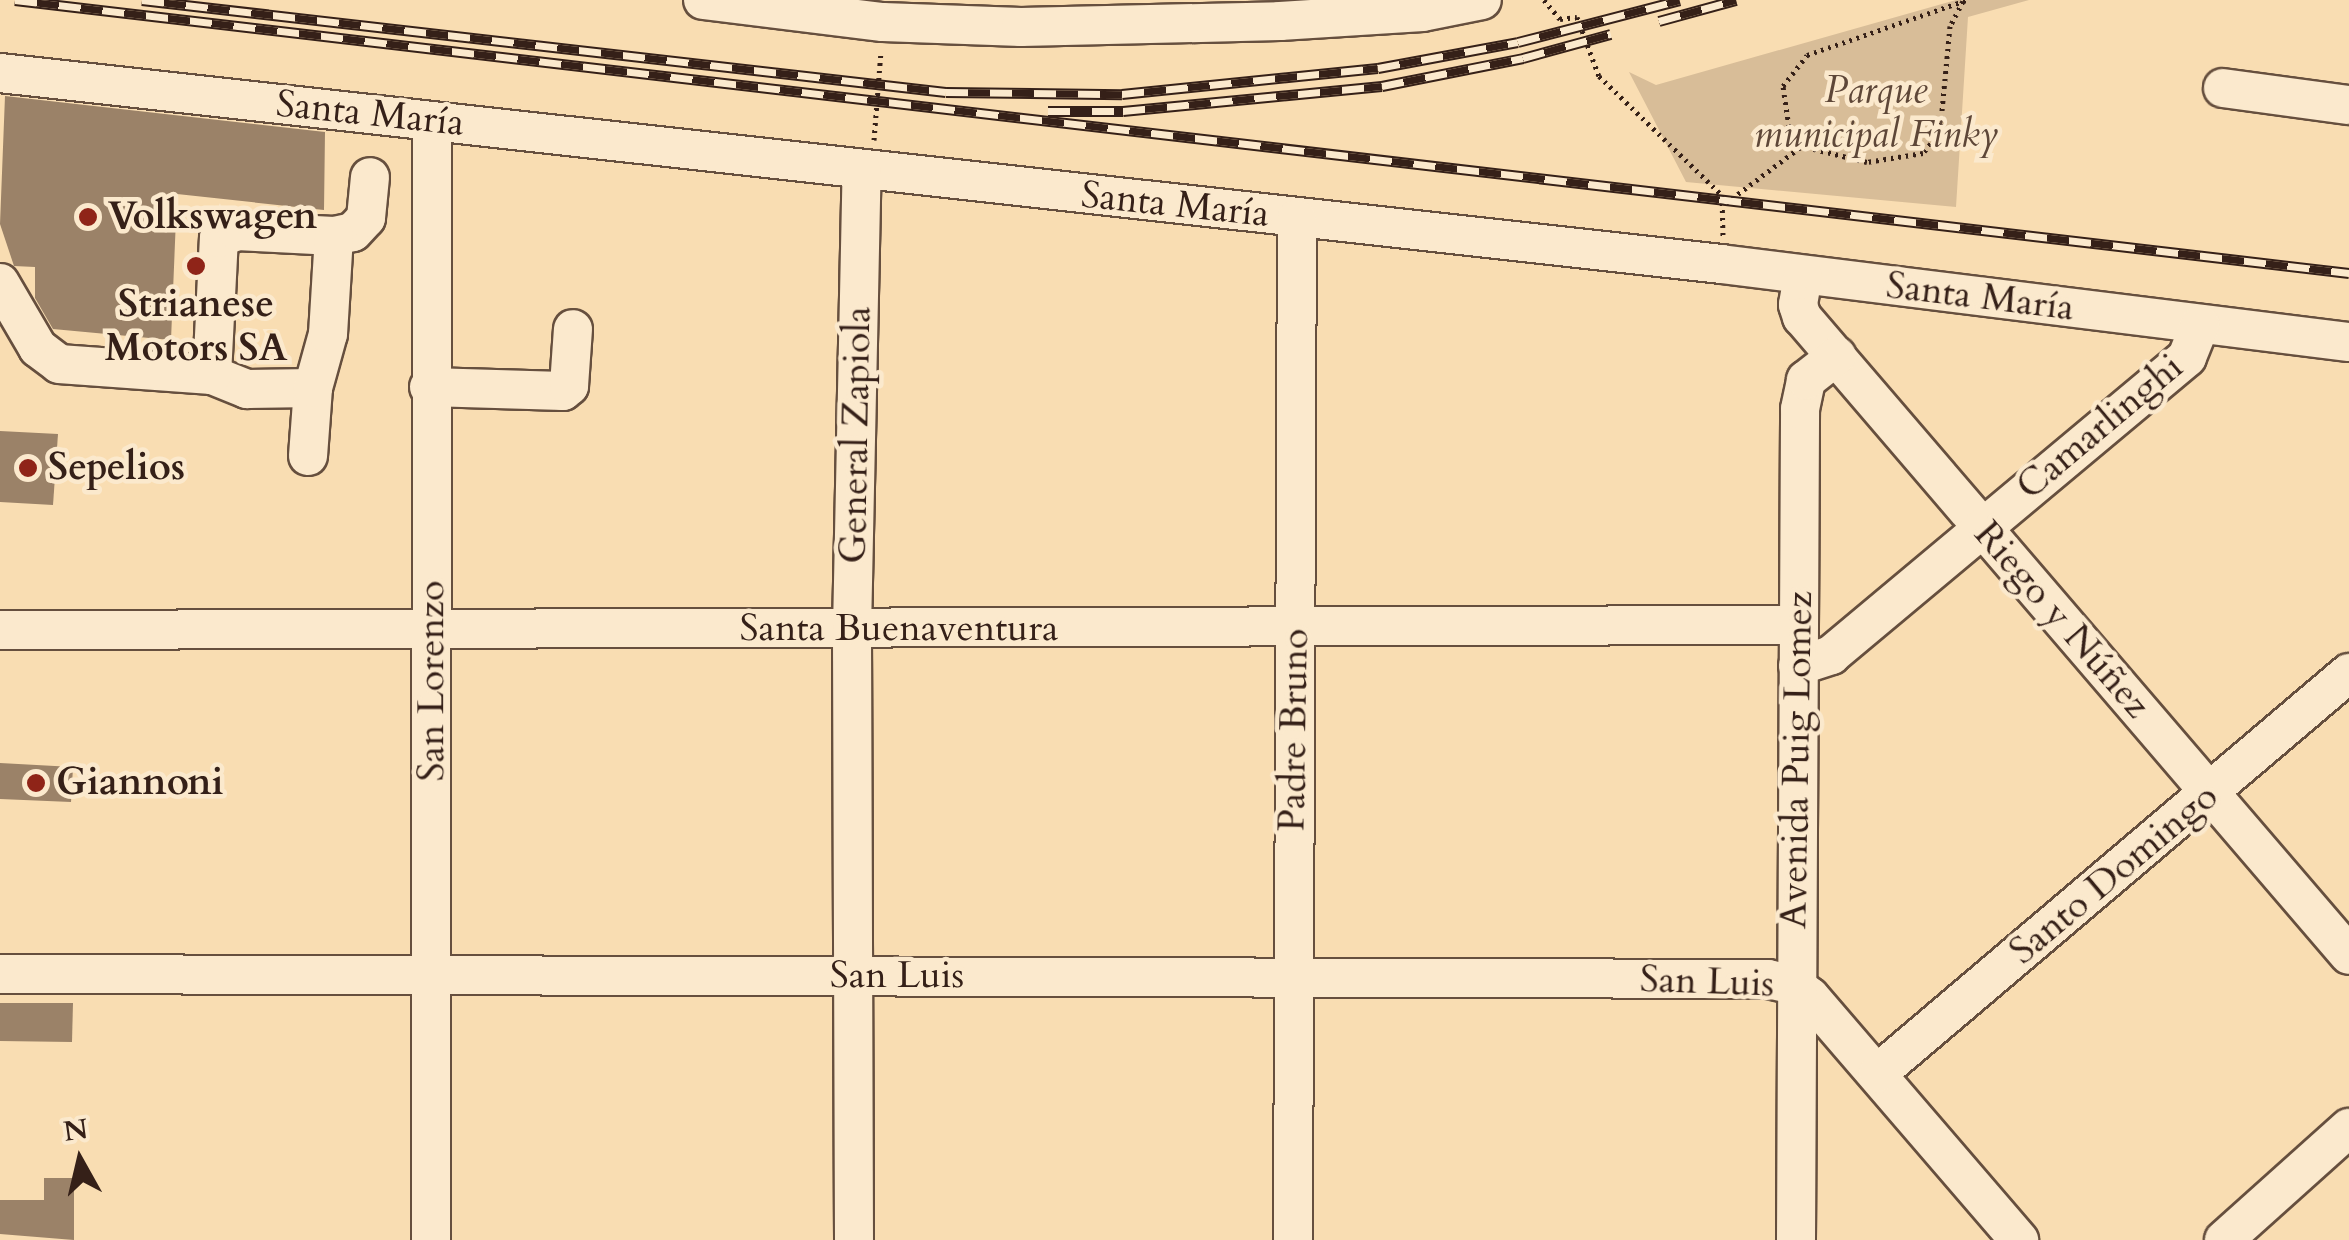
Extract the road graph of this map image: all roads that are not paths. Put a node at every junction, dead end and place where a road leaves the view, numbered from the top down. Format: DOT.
graph roads {
  1 [pos="703,0"];
  2 [pos="1482,0"];
  3 [pos="889,15"];
  4 [pos="0,73"];
  5 [pos="2223,88"];
  6 [pos="2349,105"];
  7 [pos="432,121"];
  8 [pos="862,170"];
  9 [pos="370,177"];
  10 [pos="1297,219"];
  11 [pos="334,236"];
  12 [pos="1803,276"];
  13 [pos="0,283"];
  14 [pos="2200,324"];
  15 [pos="573,329"];
  16 [pos="2349,342"];
  17 [pos="1838,356"];
  18 [pos="212,376"];
  19 [pos="429,387"];
  20 [pos="313,388"];
  21 [pos="308,456"];
  22 [pos="1980,526"];
  23 [pos="1798,626"];
  24 [pos="433,628"];
  25 [pos="1295,628"];
  26 [pos="0,630"];
  27 [pos="852,630"];
  28 [pos="1798,666"];
  29 [pos="2349,673"];
  30 [pos="2213,792"];
  31 [pos="2349,955"];
  32 [pos="434,973"];
  33 [pos="0,974"];
  34 [pos="1292,975"];
  35 [pos="852,977"];
  36 [pos="1794,985"];
  37 [pos="1878,1073"];
  38 [pos="2349,1128"];
  39 [pos="431,1240"];
  40 [pos="854,1240"];
  41 [pos="1293,1240"];
  42 [pos="1796,1240"];
  43 [pos="2019,1240"];
  44 [pos="2224,1240"];
  1 -- 3 [label="street"];
  2 -- 3 [label="street"];
  4 -- 7 [label="street, Santa María"];
  5 -- 6 [label="street"];
  7 -- 8 [label="street, Santa María"];
  7 -- 19 [label="street, San Lorenzo"];
  8 -- 10 [label="street, Santa María"];
  8 -- 27 [label="street, General Zapiola"];
  9 -- 11 [label="street"];
  10 -- 12 [label="street, Santa María"];
  10 -- 25 [label="street, Padre Bruno"];
  11 -- 18 [label="street"];
  11 -- 20 [label="street"];
  12 -- 14 [label="street, Santa María"];
  12 -- 17 [label="street, Riego y Núñez"];
  13 -- 18 [label="street"];
  14 -- 16 [label="street, Santa María"];
  14 -- 22 [label="street, Camarlinghi"];
  15 -- 19 [label="street"];
  17 -- 22 [label="street, Riego y Núñez"];
  17 -- 23 [label="street, Avenida Puig Lomez"];
  18 -- 20 [label="street"];
  19 -- 24 [label="street, San Lorenzo"];
  20 -- 21 [label="street"];
  22 -- 28 [label="street, Camarlinghi"];
  22 -- 30 [label="street, Riego y Núñez"];
  23 -- 25 [label="street, Santa Buenaventura"];
  23 -- 28 [label="street, Avenida Puig Lomez"];
  24 -- 26 [label="street, Santa Buenaventura"];
  24 -- 27 [label="street, Santa Buenaventura"];
  24 -- 32 [label="street, San Lorenzo"];
  25 -- 27 [label="street, Santa Buenaventura"];
  25 -- 34 [label="street, Padre Bruno"];
  27 -- 35 [label="street, General Zapiola"];
  28 -- 36 [label="street, Avenida Puig Lomez"];
  29 -- 30 [label="street, Santo Domingo"];
  30 -- 31 [label="street, Riego y Núñez"];
  30 -- 37 [label="street, Santo Domingo"];
  32 -- 33 [label="street, San Luis"];
  32 -- 35 [label="street, San Luis"];
  32 -- 39 [label="street, San Lorenzo"];
  34 -- 35 [label="street, San Luis"];
  34 -- 36 [label="street, San Luis"];
  34 -- 41 [label="street, Padre Bruno"];
  35 -- 40 [label="street, General Zapiola"];
  36 -- 37 [label="street"];
  36 -- 42 [label="street, Avenida Puig Lomez"];
  37 -- 43 [label="street"];
  38 -- 44 [label="street"];
}
